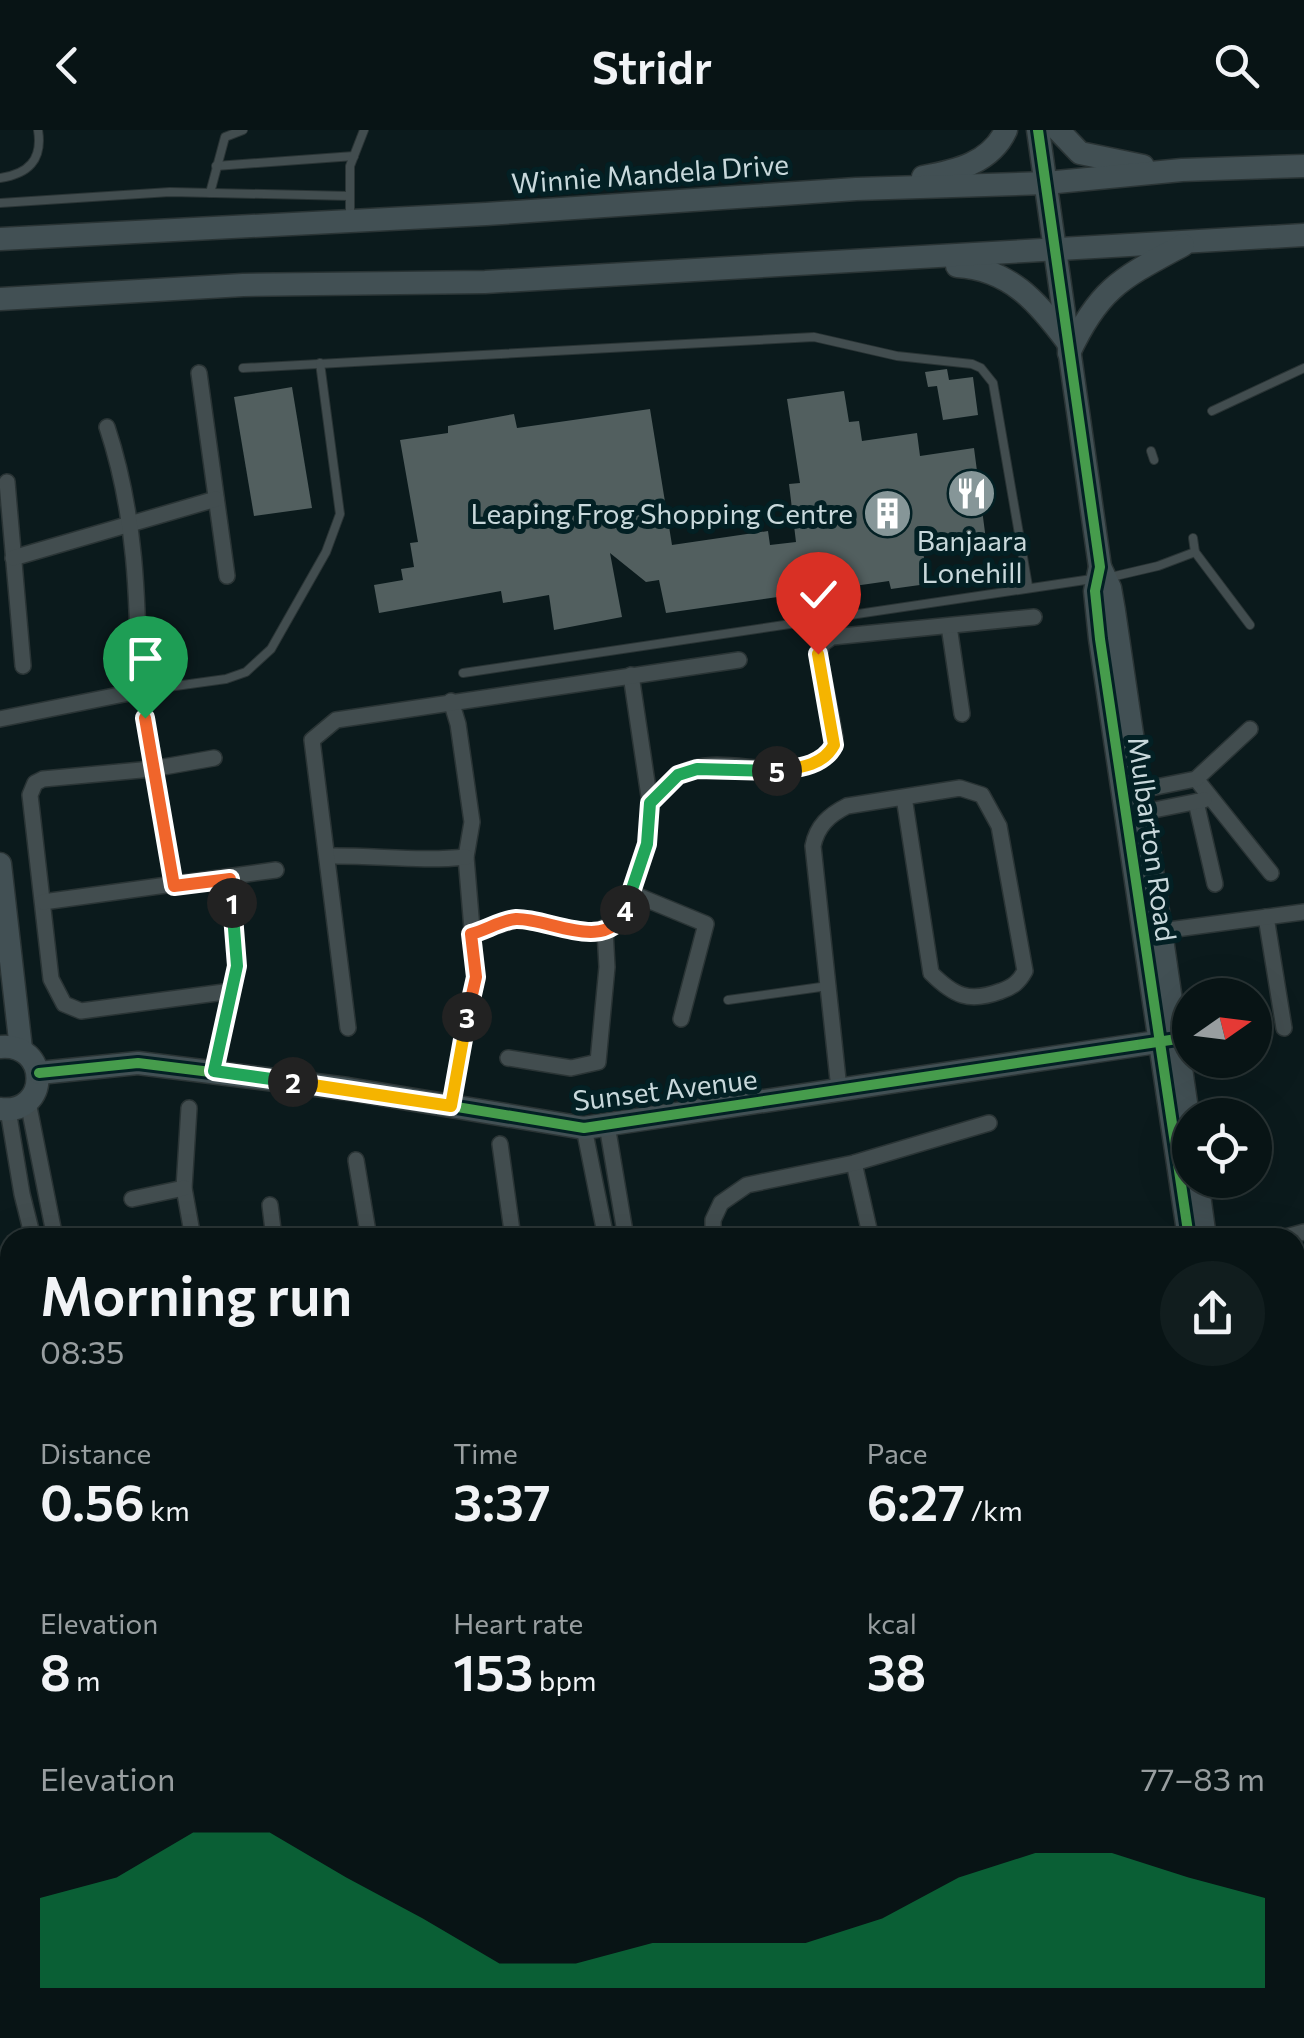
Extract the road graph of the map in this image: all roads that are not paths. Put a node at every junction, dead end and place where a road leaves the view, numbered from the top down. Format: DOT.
graph roads {
  1 [pos="38,130"];
  2 [pos="243,130"];
  3 [pos="364,130"];
  4 [pos="1006,130"];
  5 [pos="1038,130"];
  6 [pos="1058,130"];
  7 [pos="354,156"];
  8 [pos="216,166"];
  9 [pos="1304,166"];
  10 [pos="1182,170"];
  11 [pos="0,178"];
  12 [pos="1046,183"];
  13 [pos="856,189"];
  14 [pos="210,192"];
  15 [pos="350,196"];
  16 [pos="0,203"];
  17 [pos="350,222"];
  18 [pos="1304,235"];
  19 [pos="0,239"];
  20 [pos="1190,242"];
  21 [pos="1055,250"];
  22 [pos="888,262"];
  23 [pos="30,297"];
  24 [pos="0,299"];
  25 [pos="0,316"];
  26 [pos="1069,348"];
  27 [pos="320,363"];
  28 [pos="243,368"];
  29 [pos="1304,368"];
  30 [pos="198,373"];
  31 [pos="1212,412"];
  32 [pos="107,427"];
  33 [pos="7,482"];
  34 [pos="216,499"];
  35 [pos="132,526"];
  36 [pos="1193,538"];
  37 [pos="1196,552"];
  38 [pos="13,558"];
  39 [pos="1101,574"];
  40 [pos="227,576"];
  41 [pos="1028,586"];
  42 [pos="1034,617"];
  43 [pos="949,626"];
  44 [pos="1250,626"];
  45 [pos="738,660"];
  46 [pos="23,666"];
  47 [pos="463,673"];
  48 [pos="631,675"];
  49 [pos="139,692"];
  50 [pos="450,701"];
  51 [pos="962,714"];
  52 [pos="145,718"];
  53 [pos="0,720"];
  54 [pos="1250,729"];
  55 [pos="214,758"];
  56 [pos="644,764"];
  57 [pos="152,769"];
  58 [pos="678,775"];
  59 [pos="1196,779"];
  60 [pos="904,797"];
  61 [pos="1204,800"];
  62 [pos="1142,801"];
  63 [pos="650,803"];
  64 [pos="328,856"];
  65 [pos="466,857"];
  66 [pos="0,864"];
  67 [pos="276,870"];
  68 [pos="1271,872"];
  69 [pos="230,879"];
  70 [pos="1215,884"];
  71 [pos="174,886"];
  72 [pos="631,893"];
  73 [pos="43,902"];
  74 [pos="1304,912"];
  75 [pos="1266,917"];
  76 [pos="605,930"];
  77 [pos="1161,932"];
  78 [pos="471,934"];
  79 [pos="828,986"];
  80 [pos="232,991"];
  81 [pos="728,1000"];
  82 [pos="681,1019"];
  83 [pos="348,1028"];
  84 [pos="1284,1028"];
  85 [pos="1169,1040"];
  86 [pos="10,1048"];
  87 [pos="508,1058"];
  88 [pos="214,1071"];
  89 [pos="39,1072"];
  90 [pos="839,1089"];
  91 [pos="1183,1098"];
  92 [pos="451,1106"];
  93 [pos="12,1107"];
  94 [pos="189,1108"];
  95 [pos="990,1123"];
  96 [pos="596,1126"];
  97 [pos="500,1144"];
  98 [pos="356,1160"];
  99 [pos="854,1163"];
  100 [pos="184,1188"];
  101 [pos="1199,1198"];
  102 [pos="132,1200"];
  103 [pos="270,1205"];
  104 [pos="31,1228"];
  105 [pos="52,1228"];
  106 [pos="191,1228"];
  107 [pos="273,1228"];
  108 [pos="367,1228"];
  109 [pos="511,1228"];
  110 [pos="605,1228"];
  111 [pos="623,1228"];
  112 [pos="713,1228"];
  113 [pos="869,1228"];
  114 [pos="1187,1228"];
  115 [pos="1204,1228"];
  1 -- 11 [label="lane"];
  2 -- 8 [label="lane"];
  3 -- 7 [label="lane"];
  4 -- 13 [label="main road"];
  5 -- 12 [label="main road, Mulbarton Road"];
  6 -- 10 [label="main road"];
  7 -- 8 [label="lane"];
  7 -- 15 [label="lane"];
  8 -- 14 [label="lane"];
  9 -- 10 [label="main road, Winnie Mandela Drive"];
  10 -- 12 [label="main road, Winnie Mandela Drive"];
  12 -- 13 [label="main road, Winnie Mandela Drive"];
  12 -- 21 [label="main road, Mulbarton Road"];
  13 -- 17 [label="main road, Winnie Mandela Drive"];
  14 -- 15 [label="lane"];
  14 -- 16 [label="lane"];
  15 -- 17 [label="lane"];
  17 -- 19 [label="main road, Winnie Mandela Drive"];
  18 -- 20 [label="main road"];
  20 -- 21 [label="main road"];
  20 -- 26 [label="main road"];
  21 -- 22 [label="main road"];
  21 -- 26 [label="main road, Mulbarton Road"];
  22 -- 23 [label="main road"];
  22 -- 26 [label="main road"];
  23 -- 24 [label="main road"];
  23 -- 25 [label="main road"];
  26 -- 39 [label="main road, Mulbarton Road"];
  27 -- 28 [label="lane"];
  27 -- 41 [label="lane"];
  27 -- 49 [label="lane"];
  29 -- 31 [label="lane"];
  30 -- 34 [label="street"];
  32 -- 35 [label="street"];
  33 -- 38 [label="street"];
  34 -- 35 [label="street"];
  34 -- 40 [label="street"];
  35 -- 38 [label="street"];
  35 -- 49 [label="street"];
  36 -- 37 [label="lane"];
  37 -- 39 [label="lane"];
  37 -- 44 [label="lane"];
  38 -- 46 [label="street"];
  39 -- 41 [label="lane"];
  39 -- 62 [label="main road, Mulbarton Road"];
  39 -- 85 [label="main road, Mulbarton Road"];
  41 -- 47 [label="lane"];
  42 -- 43 [label="street"];
  43 -- 51 [label="street"];
  43 -- 58 [label="street"];
  45 -- 48 [label="street"];
  48 -- 50 [label="street"];
  48 -- 56 [label="street"];
  49 -- 53 [label="street"];
  50 -- 64 [label="street"];
  50 -- 65 [label="street"];
  52 -- 57 [label="street"];
  54 -- 59 [label="street"];
  55 -- 57 [label="street"];
  56 -- 58 [label="street"];
  56 -- 63 [label="street"];
  57 -- 71 [label="street"];
  57 -- 73 [label="street"];
  58 -- 63 [label="street"];
  59 -- 61 [label="street"];
  59 -- 62 [label="street"];
  60 -- 60 [label="street"];
  60 -- 79 [label="street"];
  61 -- 62 [label="street"];
  61 -- 68 [label="street"];
  61 -- 70 [label="street"];
  62 -- 77 [label="main road, Mulbarton Road"];
  63 -- 72 [label="street"];
  64 -- 65 [label="street"];
  64 -- 83 [label="street"];
  65 -- 78 [label="street"];
  66 -- 86 [label="main road"];
  67 -- 69 [label="street"];
  69 -- 71 [label="street"];
  69 -- 80 [label="street"];
  71 -- 73 [label="street"];
  72 -- 76 [label="street"];
  72 -- 82 [label="street"];
  73 -- 80 [label="street"];
  74 -- 75 [label="street"];
  75 -- 77 [label="street"];
  75 -- 84 [label="street"];
  76 -- 78 [label="street"];
  76 -- 87 [label="street"];
  77 -- 85 [label="main road, Mulbarton Road"];
  78 -- 92 [label="street"];
  79 -- 81 [label="lane"];
  79 -- 90 [label="street"];
  80 -- 88 [label="street"];
  85 -- 90 [label="main road, Sunset Avenue"];
  85 -- 91 [label="main road, Mulbarton Road"];
  85 -- 114 [label="main road, Mulbarton Road"];
  86 -- 89 [label="main road"];
  88 -- 89 [label="main road, Sunset Avenue"];
  88 -- 92 [label="main road, Sunset Avenue"];
  89 -- 93 [label="main road"];
  90 -- 96 [label="main road, Sunset Avenue"];
  92 -- 96 [label="main road, Sunset Avenue"];
  93 -- 104 [label="street"];
  93 -- 105 [label="street"];
  94 -- 100 [label="street"];
  95 -- 99 [label="street"];
  96 -- 110 [label="street"];
  96 -- 111 [label="street"];
  97 -- 109 [label="street"];
  98 -- 108 [label="street"];
  99 -- 112 [label="street"];
  99 -- 113 [label="street"];
  100 -- 102 [label="street"];
  100 -- 106 [label="street"];
  101 -- 115 [label="main road"];
  103 -- 107 [label="street"];
}
